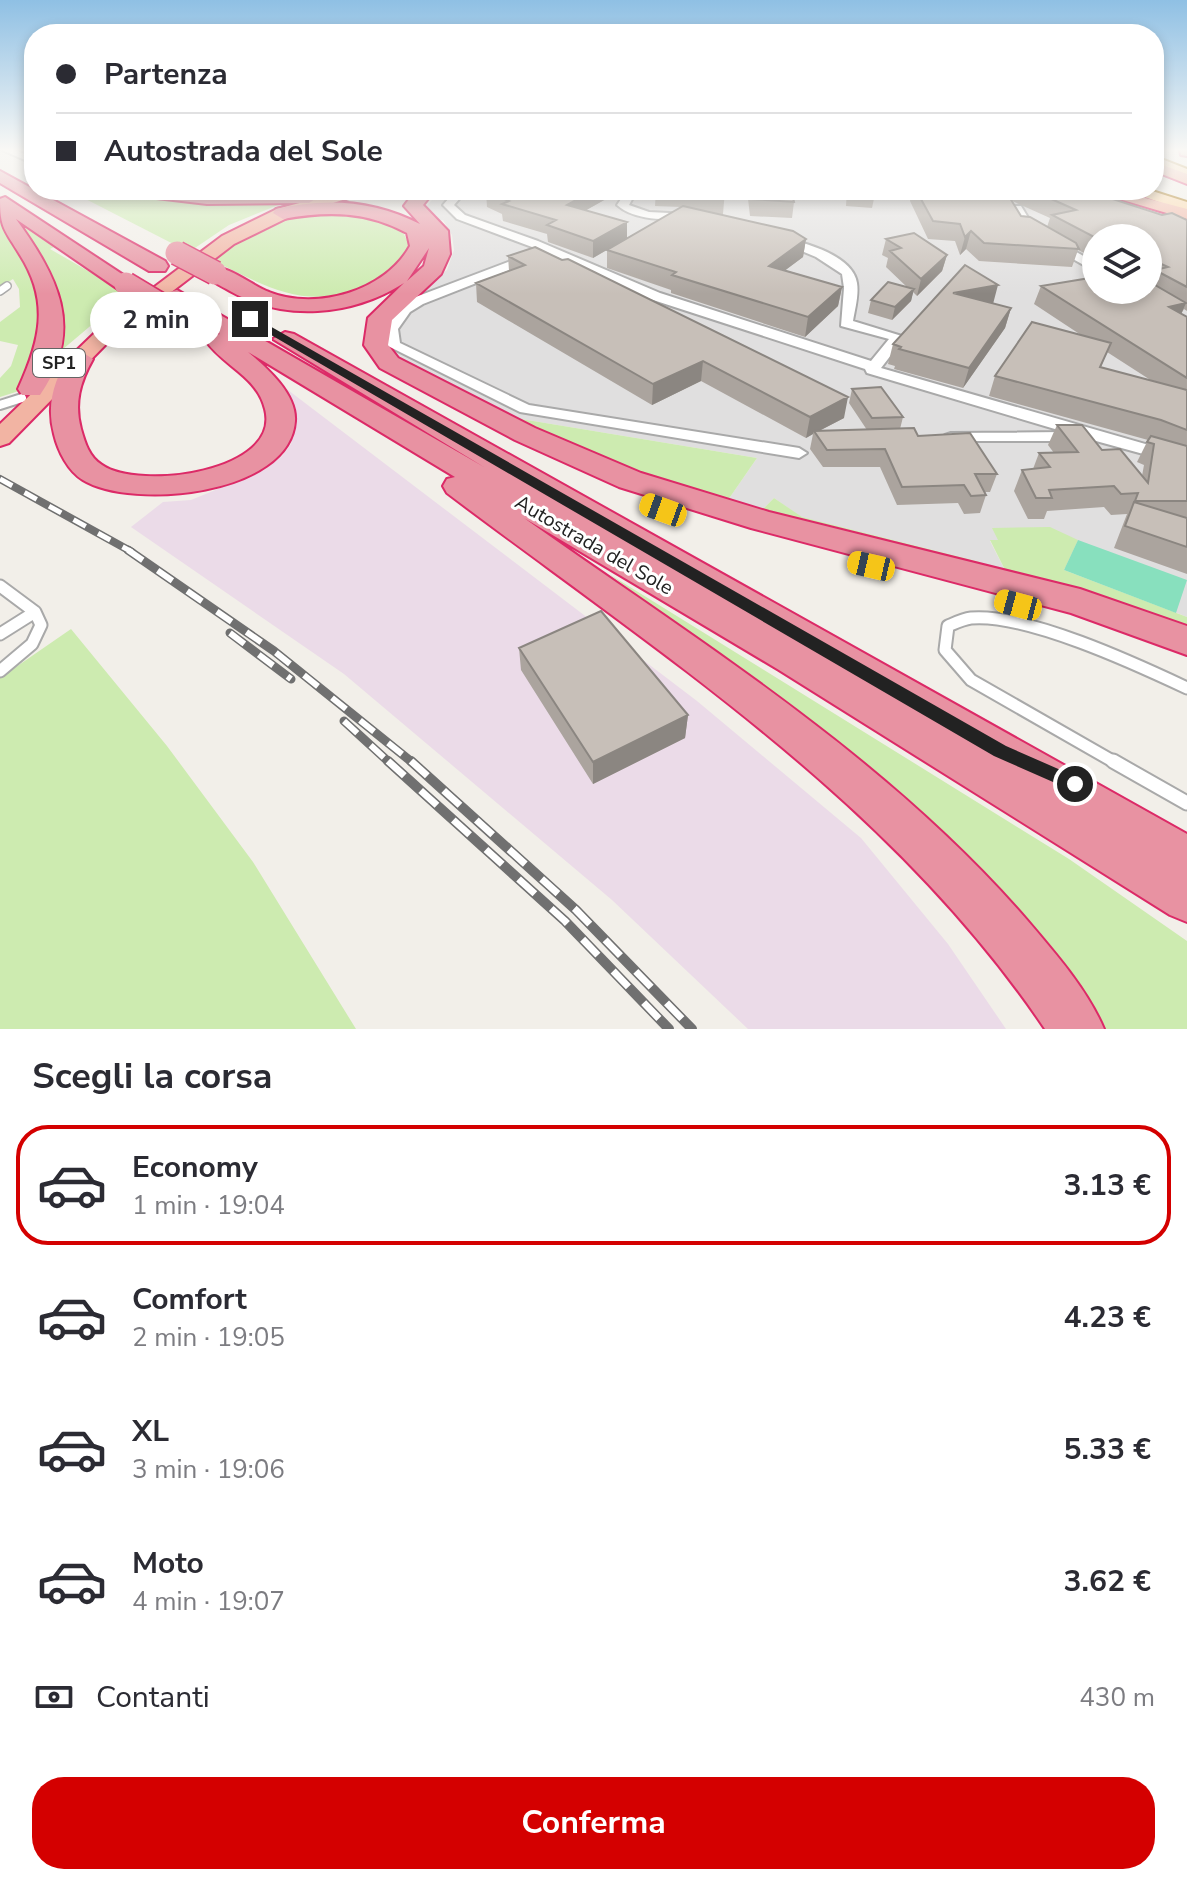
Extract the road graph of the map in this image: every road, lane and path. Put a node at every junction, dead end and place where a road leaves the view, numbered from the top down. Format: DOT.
graph roads {
  1 [pos="3,198"];
  2 [pos="59,200"];
  3 [pos="80,200"];
  4 [pos="306,200"];
  5 [pos="330,200"];
  6 [pos="418,200"];
  7 [pos="451,200"];
  8 [pos="625,200"];
  9 [pos="1134,200"];
  10 [pos="1017,208"];
  11 [pos="0,210"];
  12 [pos="283,213"];
  13 [pos="1187,214"];
  14 [pos="678,217"];
  15 [pos="702,220"];
  16 [pos="125,224"];
  17 [pos="653,232"];
  18 [pos="769,237"];
  19 [pos="550,250"];
  20 [pos="1082,260"];
  21 [pos="153,265"];
  22 [pos="177,296"];
  23 [pos="266,328"];
  24 [pos="80,359"];
  25 [pos="874,367"];
  26 [pos="319,385"];
  27 [pos="27,394"];
  28 [pos="0,405"];
  29 [pos="0,418"];
  30 [pos="1097,436"];
  31 [pos="0,438"];
  32 [pos="939,438"];
  33 [pos="799,453"];
  34 [pos="1187,461"];
  35 [pos="0,586"];
  36 [pos="35,612"];
  37 [pos="0,634"];
  38 [pos="1187,641"];
  39 [pos="1187,661"];
  40 [pos="0,671"];
  41 [pos="1187,688"];
  42 [pos="1000,751"];
  43 [pos="1187,803"];
  44 [pos="1125,806"];
  45 [pos="1187,859"];
  46 [pos="1187,898"];
  47 [pos="1077,1029"];
  1 -- 21 [label="highway"];
  2 -- 21 [label="highway, Autostrada del Sole"];
  3 -- 16 [label="highway"];
  4 -- 27 [label="highway, SP1"];
  5 -- 12 [label="highway, SP1"];
  6 -- 38 [label="highway"];
  7 -- 19 [label="street"];
  8 -- 14 [label="street"];
  9 -- 13 [label="highway"];
  10 -- 20 [label="street"];
  11 -- 27 [label="highway"];
  12 -- 21 [label="highway, bridge"];
  12 -- 24 [label="highway, SP1"];
  14 -- 15 [label="street"];
  14 -- 17 [label="street"];
  18 -- 25 [label="street"];
  19 -- 25 [label="street"];
  19 -- 33 [label="street"];
  21 -- 22 [label="highway, bridge"];
  21 -- 22 [label="highway, Autostrada del Sole"];
  22 -- 23 [label="highway, Autostrada del Sole"];
  22 -- 24 [label="highway"];
  22 -- 26 [label="highway, Autostrada del Sole"];
  23 -- 39 [label="highway"];
  23 -- 42 [label="highway, Autostrada del Sole"];
  24 -- 31 [label="highway, SP1"];
  25 -- 30 [label="street"];
  26 -- 46 [label="highway, Autostrada del Sole"];
  26 -- 47 [label="highway"];
  27 -- 28 [label="lane"];
  27 -- 29 [label="highway, SP1"];
  30 -- 32 [label="street"];
  30 -- 34 [label="street"];
  35 -- 36 [label="lane"];
  36 -- 37 [label="lane"];
  36 -- 40 [label="lane"];
  41 -- 43 [label="lane"];
  42 -- 44 [label="lane"];
  42 -- 45 [label="highway, Autostrada del Sole"];
}
